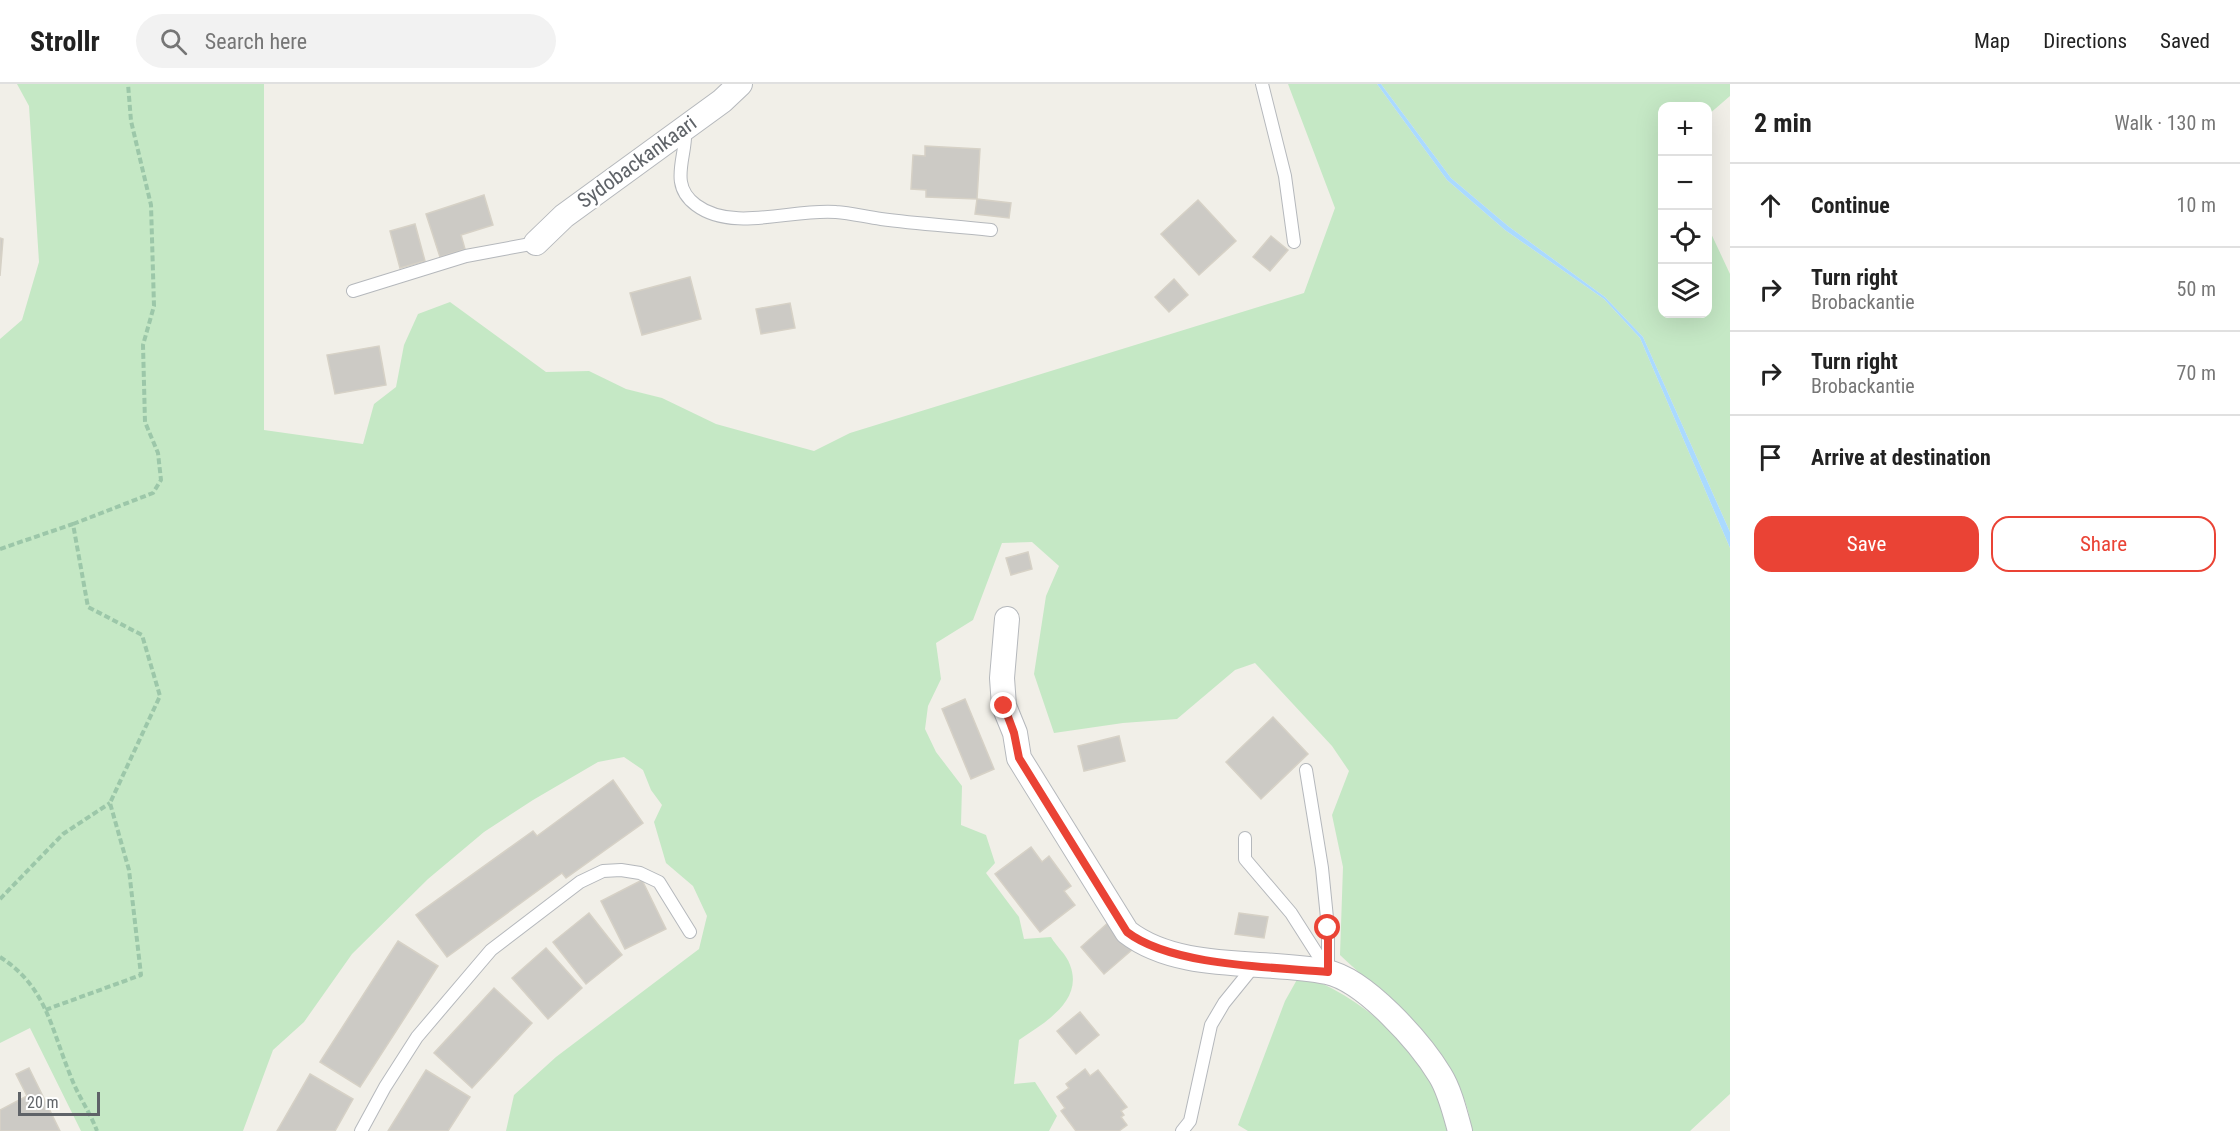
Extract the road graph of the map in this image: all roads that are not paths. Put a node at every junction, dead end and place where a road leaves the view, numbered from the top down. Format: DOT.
graph roads {
  1 [pos="740,84"];
  2 [pos="1262,84"];
  3 [pos="685,127"];
  4 [pos="991,230"];
  5 [pos="1294,242"];
  6 [pos="536,243"];
  7 [pos="353,291"];
  8 [pos="1007,619"];
  9 [pos="1306,770"];
  10 [pos="1245,838"];
  11 [pos="690,933"];
  12 [pos="1254,966"];
  13 [pos="1328,972"];
  14 [pos="361,1131"];
  15 [pos="1182,1131"];
  16 [pos="1460,1131"];
  1 -- 3 [label="street, Sydobackankaari"];
  2 -- 5 [label="lane"];
  3 -- 4 [label="lane"];
  3 -- 6 [label="street, Sydobackankaari"];
  6 -- 7 [label="lane"];
  8 -- 12 [label="street"];
  9 -- 13 [label="lane"];
  10 -- 13 [label="lane"];
  11 -- 14 [label="lane"];
  12 -- 13 [label="street"];
  12 -- 15 [label="lane"];
  13 -- 16 [label="street"];
}
